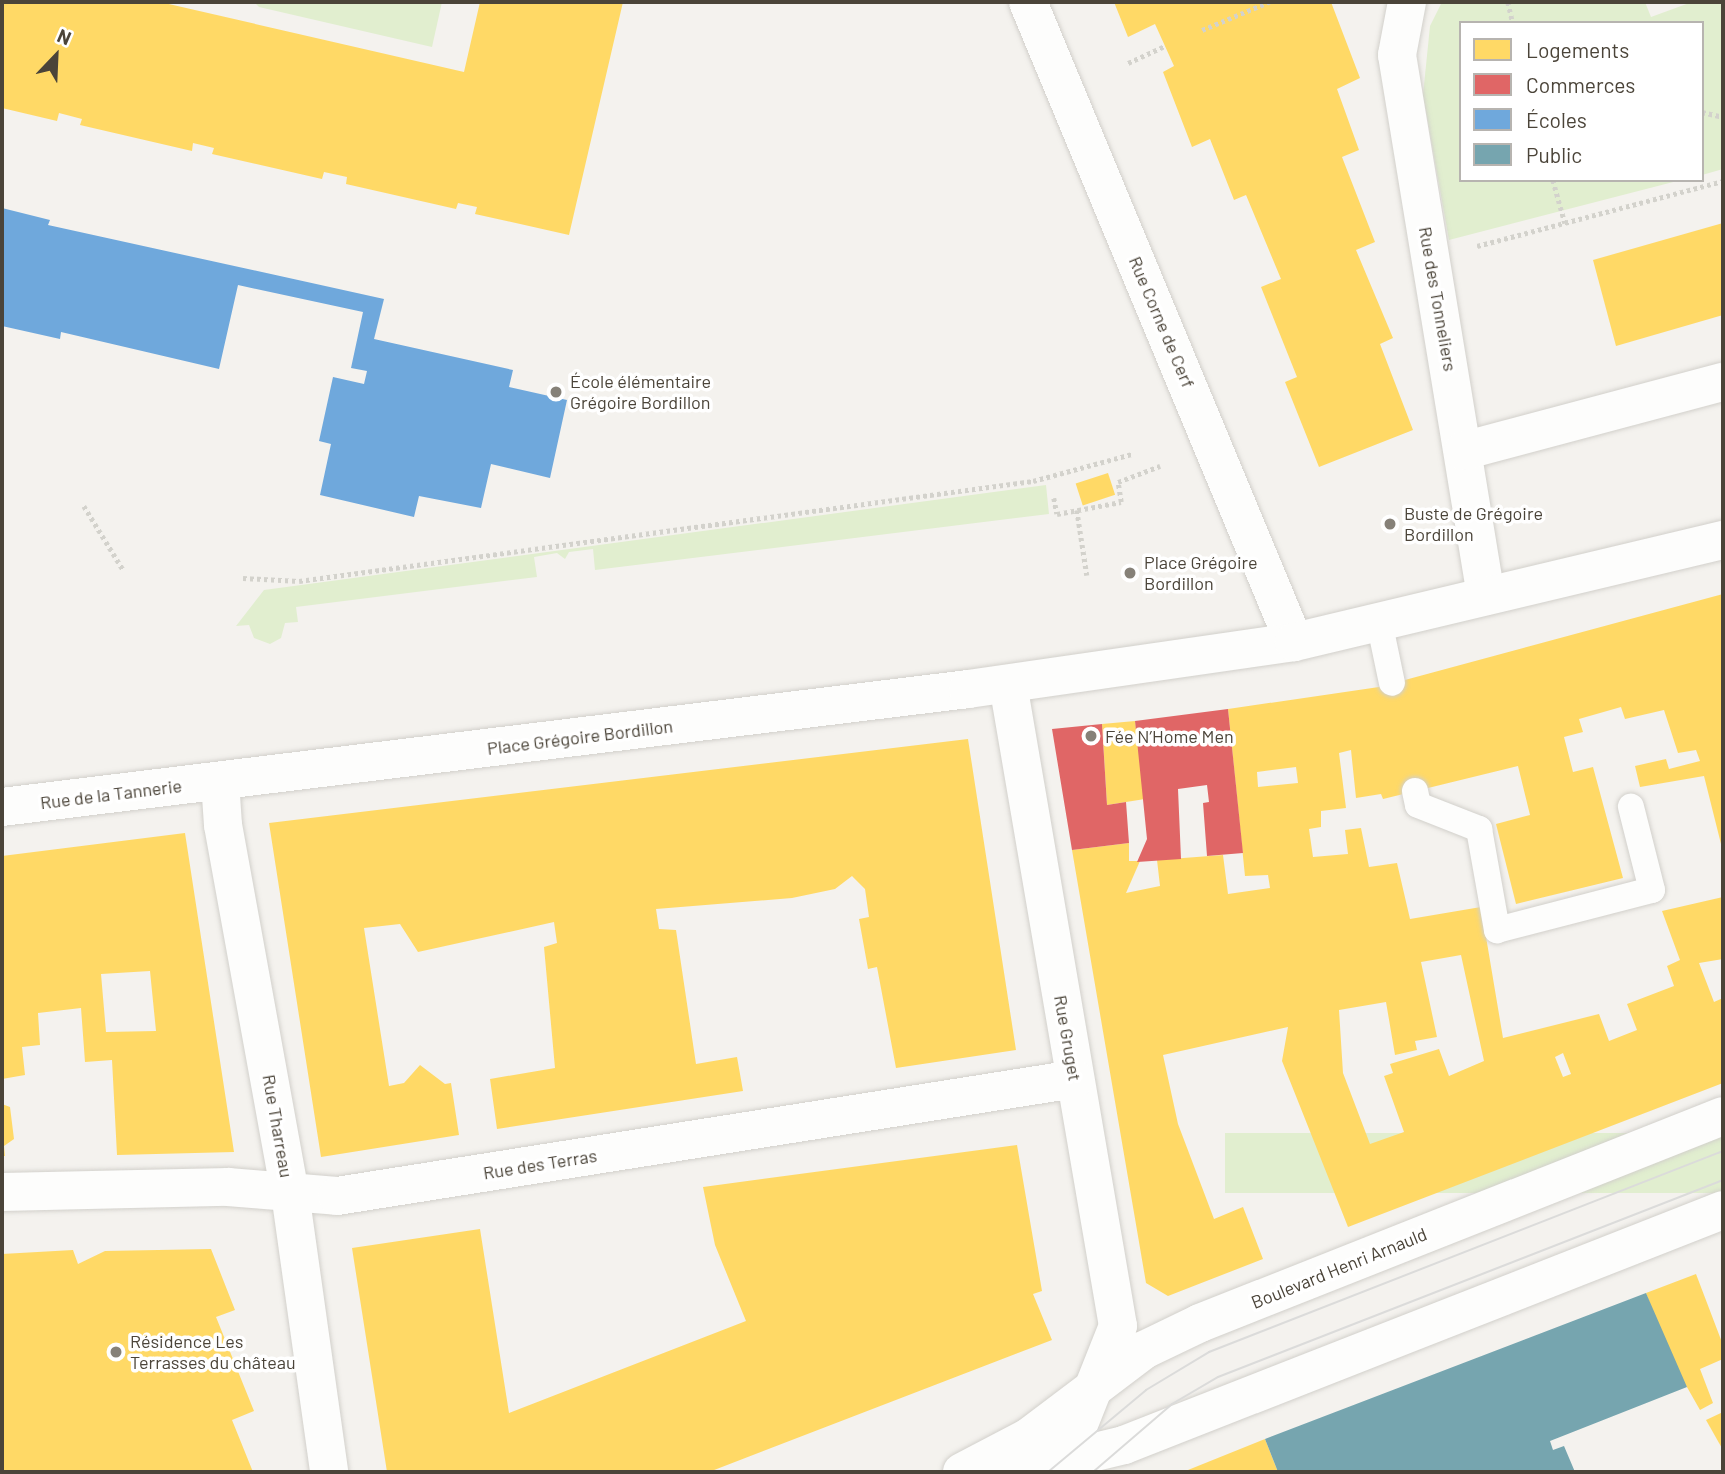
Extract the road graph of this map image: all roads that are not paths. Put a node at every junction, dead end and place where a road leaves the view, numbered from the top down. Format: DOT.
graph roads {
  1 [pos="1028,2"];
  2 [pos="1408,2"];
  3 [pos="1723,382"];
  4 [pos="1463,451"];
  5 [pos="1723,540"];
  6 [pos="1486,596"];
  7 [pos="1379,621"];
  8 [pos="1294,642"];
  9 [pos="1392,683"];
  10 [pos="1008,684"];
  11 [pos="220,781"];
  12 [pos="1415,791"];
  13 [pos="2,807"];
  14 [pos="1631,807"];
  15 [pos="1075,1079"];
  16 [pos="1723,1116"];
  17 [pos="2,1192"];
  18 [pos="290,1193"];
  19 [pos="1723,1210"];
  20 [pos="1095,1388"];
  21 [pos="1061,1466"];
  22 [pos="971,1469"];
  23 [pos="329,1472"];
  1 -- 8 [label="street, Rue Corne de Cerf"];
  2 -- 4 [label="street, Rue des Tonneliers"];
  3 -- 4 [label="street"];
  4 -- 6 [label="street, Rue des Tonneliers"];
  5 -- 6 [label="street, Place Grégoire Bordillon"];
  6 -- 7 [label="street, Place Grégoire Bordillon"];
  7 -- 8 [label="street, Place Grégoire Bordillon"];
  7 -- 9 [label="lane"];
  8 -- 10 [label="street, Place Grégoire Bordillon"];
  10 -- 11 [label="street, Place Grégoire Bordillon"];
  10 -- 15 [label="street, Rue Gruget"];
  11 -- 13 [label="street, Rue de la Tannerie"];
  11 -- 18 [label="street, Rue Tharreau"];
  12 -- 14 [label="lane"];
  15 -- 18 [label="street, Rue des Terras"];
  15 -- 20 [label="street, Rue Gruget"];
  16 -- 20 [label="street, Boulevard Henri Arnauld"];
  17 -- 18 [label="street, Rue des Terras"];
  18 -- 23 [label="street, Rue Tharreau"];
  19 -- 21 [label="street, Boulevard Henri Arnauld"];
  20 -- 21 [label="street, Rue Gruget"];
  20 -- 22 [label="street, Boulevard Henri Arnauld"];
  21 -- 22 [label="street, Boulevard Henri Arnauld"];
}
